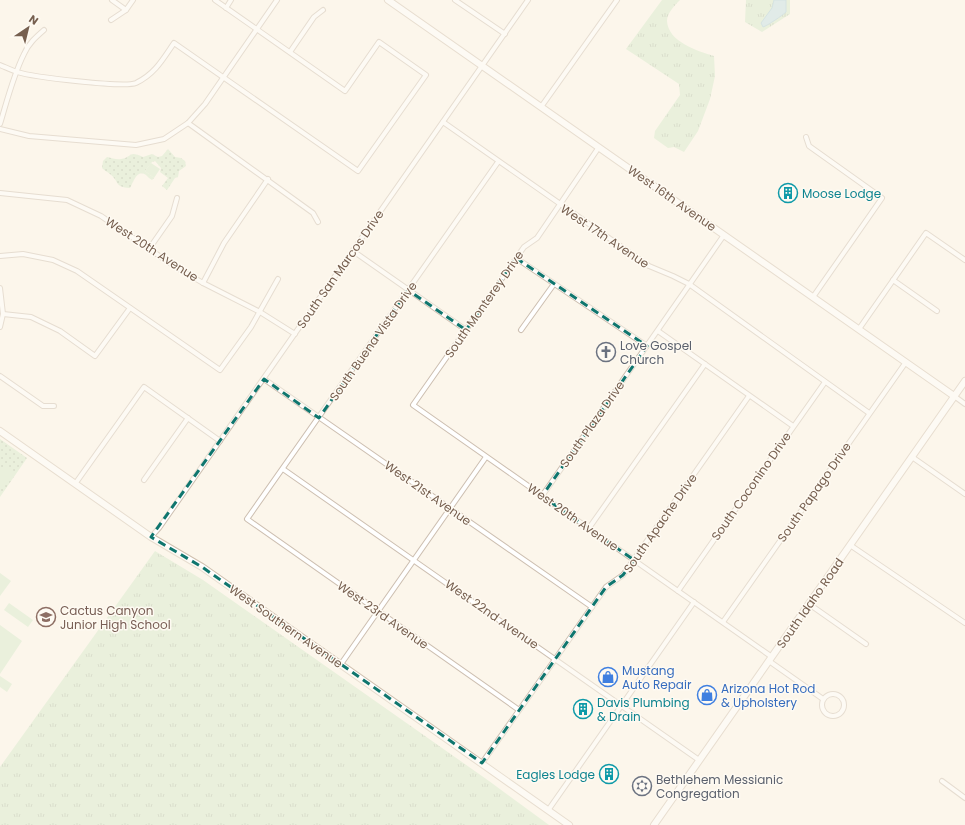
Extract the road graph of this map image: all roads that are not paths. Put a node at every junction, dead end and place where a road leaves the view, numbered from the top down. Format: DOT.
graph roads {
  1 [pos="112,0"];
  2 [pos="133,0"];
  3 [pos="215,0"];
  4 [pos="231,0"];
  5 [pos="277,0"];
  6 [pos="388,0"];
  7 [pos="455,0"];
  8 [pos="528,0"];
  9 [pos="617,0"];
  10 [pos="226,8"];
  11 [pos="126,10"];
  12 [pos="323,10"];
  13 [pos="111,20"];
  14 [pos="257,29"];
  15 [pos="44,30"];
  16 [pos="505,34"];
  17 [pos="290,52"];
  18 [pos="0,65"];
  19 [pos="483,66"];
  20 [pos="16,72"];
  21 [pos="223,77"];
  22 [pos="541,107"];
  23 [pos="443,122"];
  24 [pos="188,123"];
  25 [pos="0,124"];
  26 [pos="0,129"];
  27 [pos="806,137"];
  28 [pos="599,147"];
  29 [pos="498,162"];
  30 [pos="268,179"];
  31 [pos="0,193"];
  32 [pos="177,198"];
  33 [pos="560,205"];
  34 [pos="318,222"];
  35 [pos="724,235"];
  36 [pos="149,249"];
  37 [pos="353,251"];
  38 [pos="0,256"];
  39 [pos="516,258"];
  40 [pos="965,260"];
  41 [pos="278,279"];
  42 [pos="893,280"];
  43 [pos="204,283"];
  44 [pos="554,284"];
  45 [pos="689,284"];
  46 [pos="0,288"];
  47 [pos="408,290"];
  48 [pos="813,297"];
  49 [pos="130,308"];
  50 [pos="937,311"];
  51 [pos="260,312"];
  52 [pos="3,314"];
  53 [pos="0,327"];
  54 [pos="859,329"];
  55 [pos="466,330"];
  56 [pos="521,330"];
  57 [pos="658,331"];
  58 [pos="295,334"];
  59 [pos="647,346"];
  60 [pos="906,362"];
  61 [pos="705,364"];
  62 [pos="0,376"];
  63 [pos="264,379"];
  64 [pos="965,381"];
  65 [pos="825,382"];
  66 [pos="749,396"];
  67 [pos="954,396"];
  68 [pos="965,404"];
  69 [pos="413,405"];
  70 [pos="54,406"];
  71 [pos="869,413"];
  72 [pos="188,418"];
  73 [pos="319,418"];
  74 [pos="793,426"];
  75 [pos="0,431"];
  76 [pos="220,441"];
  77 [pos="486,457"];
  78 [pos="912,457"];
  79 [pos="284,469"];
  80 [pos="144,480"];
  81 [pos="75,484"];
  82 [pos="965,494"];
  83 [pos="542,496"];
  84 [pos="450,509"];
  85 [pos="247,519"];
  86 [pos="589,528"];
  87 [pos="151,537"];
  88 [pos="850,545"];
  89 [pos="414,560"];
  90 [pos="634,560"];
  91 [pos="678,591"];
  92 [pos="694,602"];
  93 [pos="809,604"];
  94 [pos="592,608"];
  95 [pos="378,612"];
  96 [pos="724,622"];
  97 [pos="965,623"];
  98 [pos="866,644"];
  99 [pos="556,659"];
  100 [pos="771,659"];
  101 [pos="341,664"];
  102 [pos="824,699"];
  103 [pos="622,705"];
  104 [pos="520,710"];
  105 [pos="699,760"];
  106 [pos="482,763"];
  107 [pos="942,781"];
  108 [pos="965,798"];
  109 [pos="549,809"];
  110 [pos="569,825"];
  111 [pos="654,825"];
  1 -- 11 [label="street"];
  2 -- 11 [label="street"];
  3 -- 10 [label="street"];
  4 -- 10 [label="street"];
  5 -- 14 [label="street"];
  6 -- 19 [label="main road, West 16th Avenue"];
  7 -- 16 [label="street"];
  8 -- 16 [label="street, South San Marcos Drive"];
  9 -- 22 [label="street"];
  10 -- 14 [label="street"];
  11 -- 13 [label="street"];
  12 -- 17 [label="street"];
  14 -- 17 [label="street"];
  14 -- 21 [label="street"];
  15 -- 20 [label="street"];
  16 -- 19 [label="street, South San Marcos Drive"];
  17 -- 21 [label="street"];
  18 -- 20 [label="street"];
  19 -- 22 [label="main road, West 16th Avenue"];
  19 -- 23 [label="street, South San Marcos Drive"];
  20 -- 21 [label="street"];
  20 -- 25 [label="street"];
  21 -- 24 [label="street"];
  22 -- 28 [label="main road, West 16th Avenue"];
  23 -- 29 [label="street, West 17th Avenue"];
  23 -- 37 [label="street, South San Marcos Drive"];
  24 -- 26 [label="street"];
  24 -- 30 [label="street"];
  27 -- 48 [label="street"];
  28 -- 33 [label="street, South Monterey Drive"];
  28 -- 35 [label="main road, West 16th Avenue"];
  29 -- 33 [label="street, West 17th Avenue"];
  29 -- 47 [label="street, South Buena Vista Drive"];
  30 -- 34 [label="street"];
  30 -- 43 [label="street"];
  31 -- 36 [label="street, West 20th Avenue"];
  32 -- 36 [label="street"];
  33 -- 39 [label="street, South Monterey Drive"];
  33 -- 45 [label="street, West 17th Avenue"];
  35 -- 45 [label="street, South Plaza Drive"];
  35 -- 48 [label="main road, West 16th Avenue"];
  36 -- 43 [label="street, West 20th Avenue"];
  37 -- 47 [label="street"];
  37 -- 58 [label="street, South San Marcos Drive"];
  38 -- 49 [label="street"];
  39 -- 44 [label="street"];
  39 -- 55 [label="street, South Monterey Drive"];
  40 -- 42 [label="street"];
  41 -- 51 [label="street"];
  42 -- 50 [label="street"];
  42 -- 54 [label="street"];
  43 -- 51 [label="street, West 20th Avenue"];
  44 -- 56 [label="street"];
  44 -- 59 [label="street"];
  45 -- 57 [label="street, South Plaza Drive"];
  45 -- 65 [label="street, West 17th Avenue"];
  46 -- 52 [label="street"];
  47 -- 55 [label="street"];
  47 -- 73 [label="street, South Buena Vista Drive"];
  48 -- 54 [label="main road, West 16th Avenue"];
  49 -- 51 [label="street"];
  49 -- 52 [label="street"];
  51 -- 58 [label="street, West 20th Avenue"];
  52 -- 53 [label="street"];
  54 -- 60 [label="main road, West 16th Avenue"];
  55 -- 69 [label="street, South Monterey Drive"];
  57 -- 59 [label="street, South Plaza Drive"];
  57 -- 61 [label="street"];
  58 -- 63 [label="street, South San Marcos Drive"];
  59 -- 83 [label="street, South Plaza Drive"];
  60 -- 67 [label="main road, West 16th Avenue"];
  60 -- 71 [label="street, South Papago Drive"];
  61 -- 66 [label="street"];
  61 -- 86 [label="street"];
  62 -- 70 [label="street"];
  63 -- 73 [label="street, West 21st Avenue"];
  63 -- 76 [label="street, South San Marcos Drive"];
  64 -- 67 [label="main road, South Idaho Road"];
  65 -- 71 [label="street, West 17th Avenue"];
  65 -- 74 [label="street, South Coconino Drive"];
  66 -- 74 [label="street"];
  66 -- 90 [label="street, South Apache Drive"];
  67 -- 68 [label="street"];
  67 -- 78 [label="main road, South Idaho Road"];
  69 -- 77 [label="street, West 20th Avenue"];
  71 -- 96 [label="street, South Papago Drive"];
  72 -- 76 [label="street"];
  72 -- 80 [label="street"];
  72 -- 81 [label="street"];
  73 -- 79 [label="street, South Buena Vista Drive"];
  73 -- 84 [label="street, West 21st Avenue"];
  74 -- 91 [label="street, South Coconino Drive"];
  75 -- 81 [label="main road, West Southern Avenue"];
  76 -- 87 [label="street, South San Marcos Drive"];
  77 -- 83 [label="street, West 20th Avenue"];
  77 -- 84 [label="street"];
  78 -- 82 [label="street"];
  78 -- 88 [label="main road, South Idaho Road"];
  79 -- 85 [label="street, South Buena Vista Drive"];
  79 -- 89 [label="street, West 22nd Avenue"];
  81 -- 87 [label="main road, West Southern Avenue"];
  83 -- 86 [label="street, West 20th Avenue"];
  84 -- 89 [label="street"];
  84 -- 94 [label="street, West 21st Avenue"];
  85 -- 95 [label="street, West 23rd Avenue"];
  86 -- 90 [label="street, West 20th Avenue"];
  87 -- 101 [label="main road, West Southern Avenue"];
  88 -- 93 [label="main road, South Idaho Road"];
  88 -- 97 [label="street"];
  89 -- 95 [label="street"];
  89 -- 99 [label="street, West 22nd Avenue"];
  90 -- 91 [label="street, West 20th Avenue"];
  90 -- 94 [label="street, South Apache Drive"];
  91 -- 92 [label="street, West 20th Avenue"];
  92 -- 96 [label="street, West 20th Avenue"];
  92 -- 103 [label="street"];
  93 -- 98 [label="street"];
  93 -- 100 [label="main road, South Idaho Road"];
  94 -- 99 [label="street, South Apache Drive"];
  95 -- 101 [label="street"];
  95 -- 104 [label="street, West 23rd Avenue"];
  96 -- 100 [label="street, West 20th Avenue"];
  99 -- 103 [label="street, West 22nd Avenue"];
  99 -- 104 [label="street, South Apache Drive"];
  100 -- 102 [label="street, West 20th Avenue"];
  100 -- 105 [label="main road, South Idaho Road"];
  101 -- 106 [label="main road, West Southern Avenue"];
  102 -- 102 [label="street"];
  103 -- 105 [label="street, West 22nd Avenue"];
  103 -- 109 [label="street"];
  104 -- 106 [label="street, South Apache Drive"];
  105 -- 111 [label="main road, South Idaho Road"];
  106 -- 109 [label="main road, West Southern Avenue"];
  107 -- 108 [label="street"];
  109 -- 110 [label="main road, West Southern Avenue"];
}
